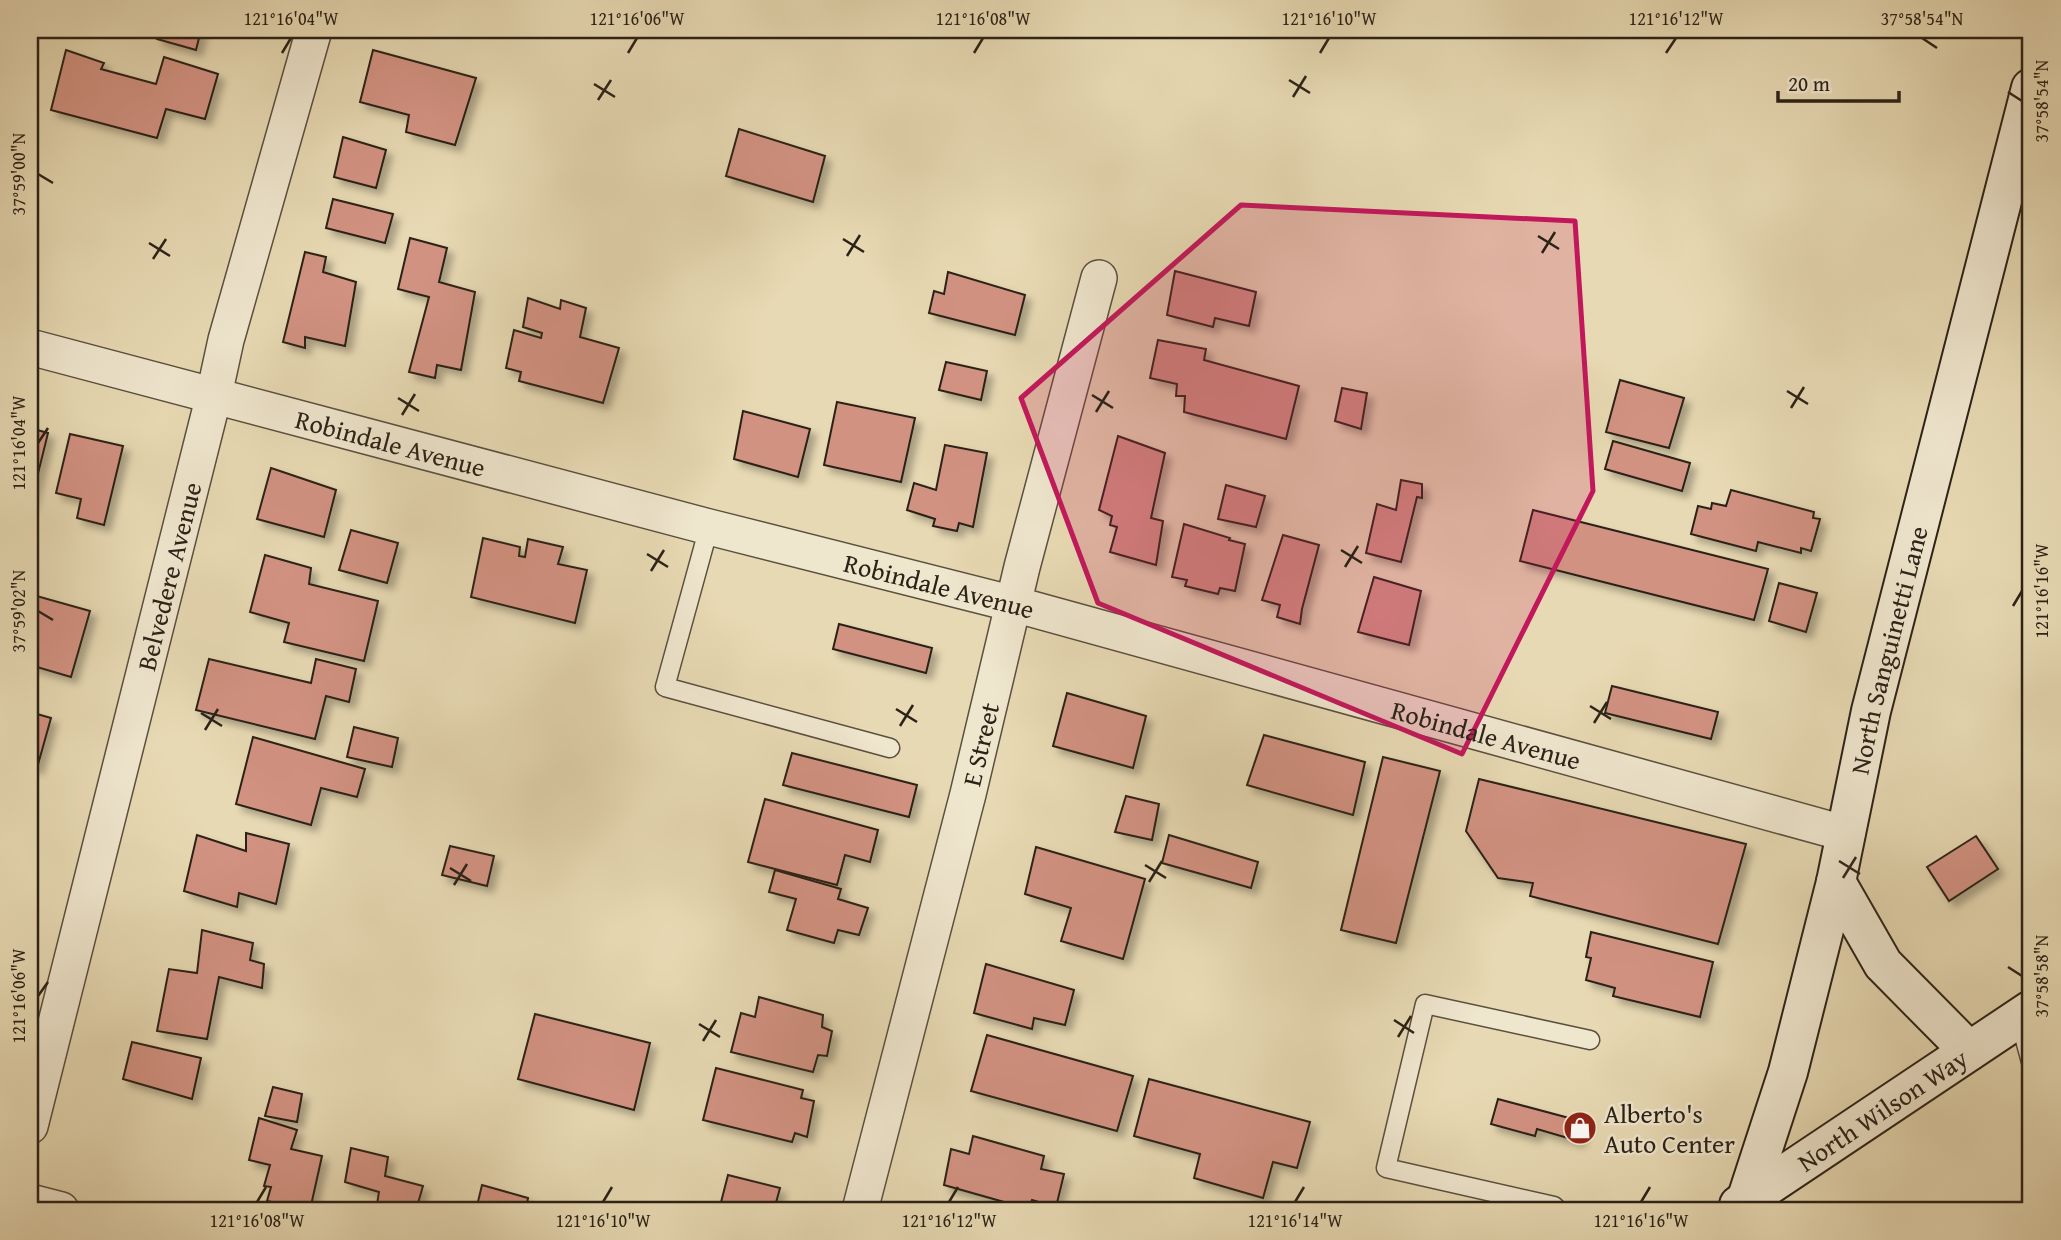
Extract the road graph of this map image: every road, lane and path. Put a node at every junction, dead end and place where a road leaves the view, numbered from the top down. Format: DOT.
graph roads {
  1 [pos="314,30"];
  2 [pos="2031,88"];
  3 [pos="1099,278"];
  4 [pos="30,347"];
  5 [pos="214,395"];
  6 [pos="709,527"];
  7 [pos="1014,604"];
  8 [pos="890,748"];
  9 [pos="1847,834"];
  10 [pos="1836,882"];
  11 [pos="2025,1014"];
  12 [pos="1590,1040"];
  13 [pos="1969,1051"];
  14 [pos="2031,1062"];
  15 [pos="30,1126"];
  16 [pos="30,1202"];
  17 [pos="1741,1207"];
  18 [pos="61,1210"];
  19 [pos="860,1210"];
  20 [pos="1558,1210"];
  1 -- 5 [label="street, Belvedere Avenue"];
  2 -- 9 [label="street, North Sanguinetti Lane"];
  3 -- 7 [label="street, E Street"];
  4 -- 5 [label="street, Robindale Avenue"];
  5 -- 6 [label="street, Robindale Avenue"];
  5 -- 15 [label="street, Belvedere Avenue"];
  6 -- 7 [label="street, Robindale Avenue"];
  6 -- 8 [label="lane"];
  7 -- 9 [label="street, Robindale Avenue"];
  7 -- 19 [label="street, E Street"];
  9 -- 10 [label="street, North Sanguinetti Lane"];
  10 -- 13 [label="street"];
  10 -- 17 [label="street, North Sanguinetti Lane"];
  11 -- 13 [label="street, North Wilson Way"];
  11 -- 14 [label="lane"];
  12 -- 20 [label="lane"];
  13 -- 17 [label="street, North Wilson Way"];
  16 -- 18 [label="street"];
}
